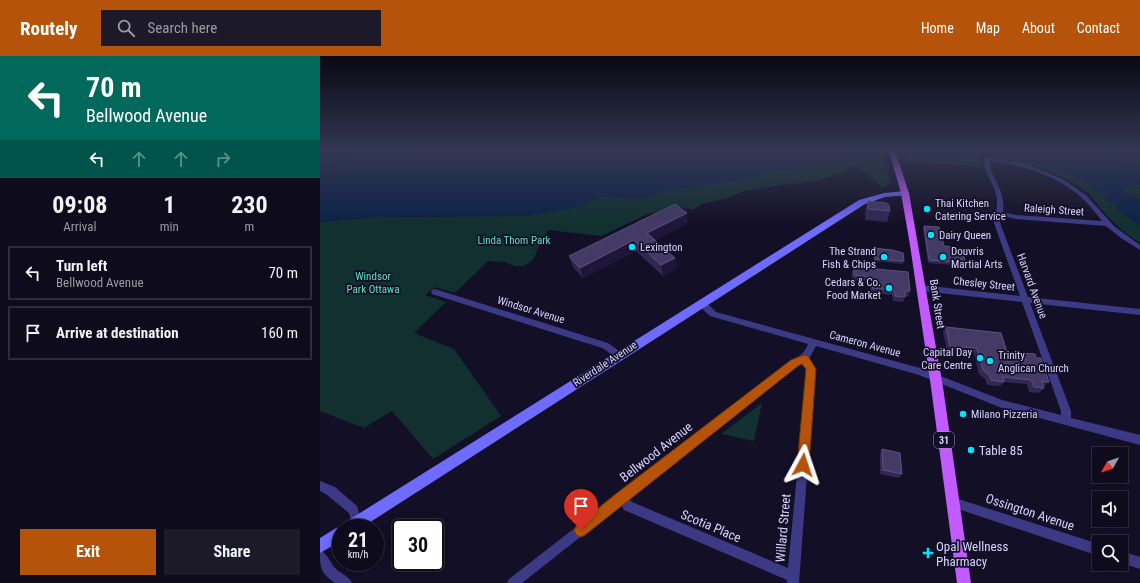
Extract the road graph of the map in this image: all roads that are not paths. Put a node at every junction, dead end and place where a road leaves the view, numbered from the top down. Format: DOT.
graph roads {
  1 [pos="900,176"];
  2 [pos="992,176"];
  3 [pos="1047,176"];
  4 [pos="905,193"];
  5 [pos="999,213"];
  6 [pos="1108,224"];
  7 [pos="1140,248"];
  8 [pos="920,288"];
  9 [pos="435,292"];
  10 [pos="1024,300"];
  11 [pos="701,303"];
  12 [pos="1140,311"];
  13 [pos="813,343"];
  14 [pos="618,355"];
  15 [pos="804,359"];
  16 [pos="936,377"];
  17 [pos="1066,420"];
  18 [pos="1140,440"];
  19 [pos="320,486"];
  20 [pos="621,497"];
  21 [pos="952,502"];
  22 [pos="353,519"];
  23 [pos="362,519"];
  24 [pos="332,539"];
  25 [pos="320,546"];
  26 [pos="1092,548"];
  27 [pos="320,556"];
  28 [pos="1128,559"];
  29 [pos="1140,563"];
  30 [pos="793,580"];
  31 [pos="346,583"];
  32 [pos="513,583"];
  33 [pos="964,583"];
  1 -- 4 [label="main road, Bank Street / 31"];
  2 -- 5 [label="street, Harvard Avenue"];
  3 -- 6 [label="street, Harvard Avenue"];
  4 -- 8 [label="main road, Bank Street / 31"];
  4 -- 11 [label="street, Riverdale Avenue"];
  5 -- 6 [label="street, Raleigh Street"];
  5 -- 10 [label="street, Harvard Avenue"];
  6 -- 7 [label="street"];
  8 -- 10 [label="street, Chesley Street"];
  8 -- 16 [label="main road, Bank Street / 31"];
  9 -- 14 [label="street, Windsor Avenue"];
  10 -- 12 [label="street, Chesley Street"];
  10 -- 17 [label="street, Harvard Avenue"];
  11 -- 13 [label="street, Cameron Avenue"];
  11 -- 14 [label="street, Riverdale Avenue"];
  13 -- 15 [label="street"];
  13 -- 16 [label="street, Cameron Avenue"];
  14 -- 23 [label="street, Riverdale Avenue"];
  15 -- 20 [label="street, Bellwood Avenue"];
  15 -- 30 [label="street, Willard Street"];
  16 -- 17 [label="street, Cameron Avenue"];
  16 -- 21 [label="main road, Bank Street / 31"];
  17 -- 18 [label="street, Cameron Avenue"];
  19 -- 22 [label="street"];
  20 -- 30 [label="street, Scotia Place"];
  20 -- 32 [label="street, Bellwood Avenue"];
  21 -- 26 [label="street, Ossington Avenue"];
  21 -- 33 [label="main road, Bank Street / 31"];
  24 -- 25 [label="street"];
  27 -- 31 [label="street"];
  28 -- 29 [label="street"];
}
